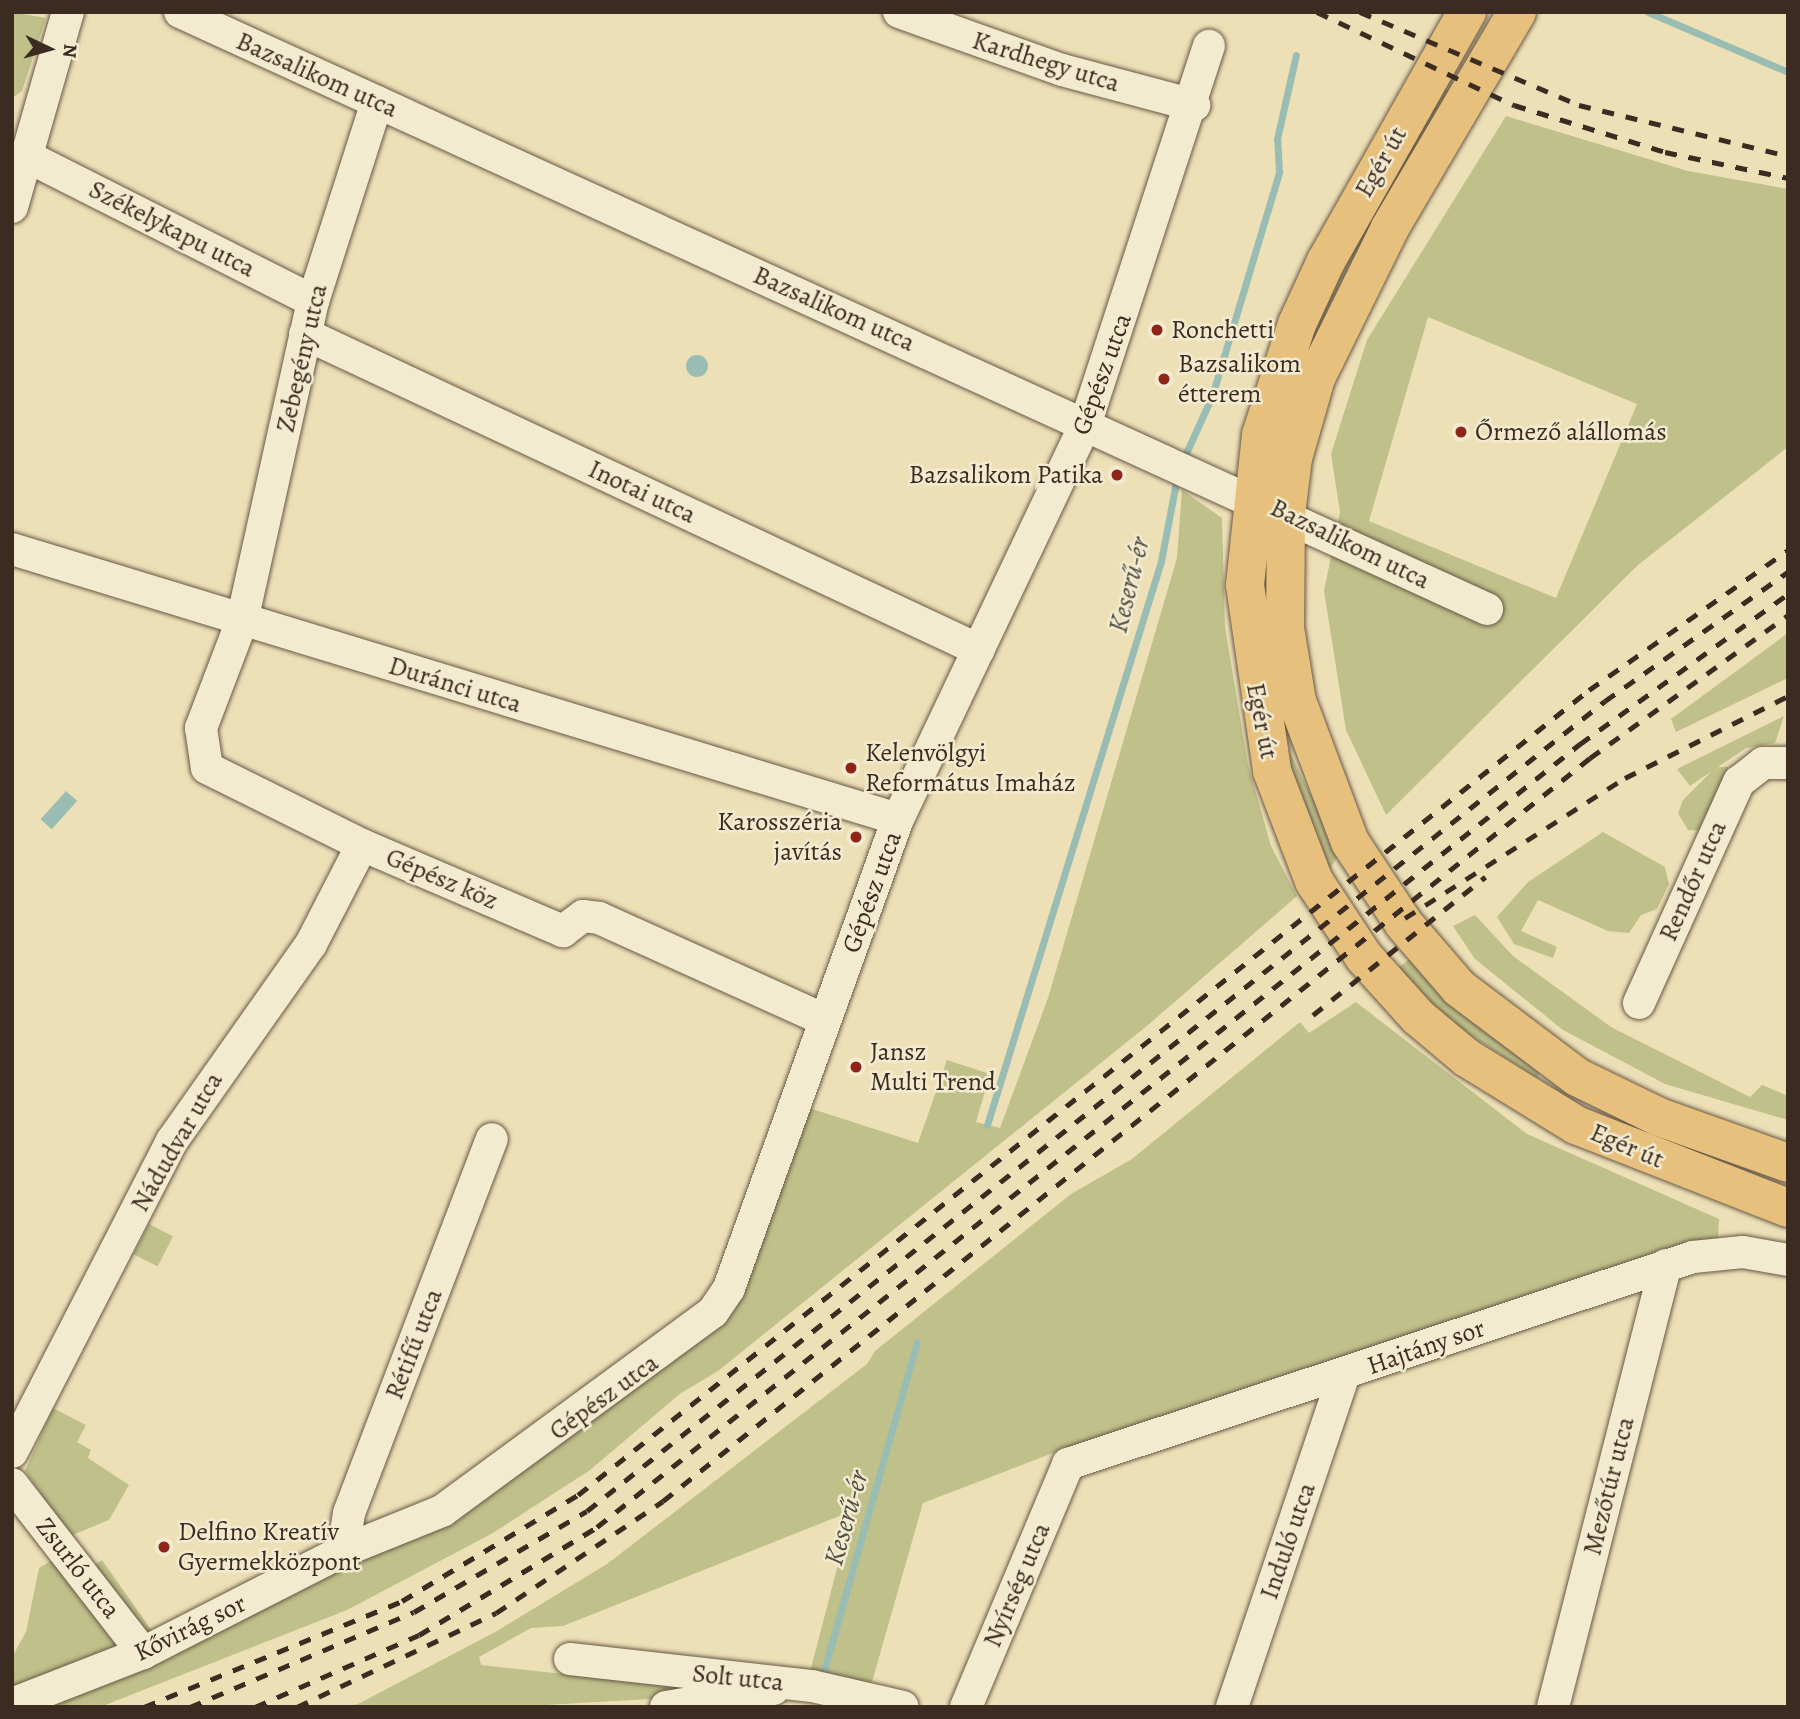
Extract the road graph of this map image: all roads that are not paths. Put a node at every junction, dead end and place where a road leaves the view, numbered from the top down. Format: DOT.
graph roads {
  1 [pos="68,12"];
  2 [pos="180,12"];
  3 [pos="899,12"];
  4 [pos="1467,12"];
  5 [pos="1517,12"];
  6 [pos="1209,46"];
  7 [pos="377,102"];
  8 [pos="1194,105"];
  9 [pos="25,143"];
  10 [pos="12,207"];
  11 [pos="313,301"];
  12 [pos="305,334"];
  13 [pos="1085,425"];
  14 [pos="1250,496"];
  15 [pos="1286,514"];
  16 [pos="12,549"];
  17 [pos="1486,609"];
  18 [pos="243,618"];
  19 [pos="979,650"];
  20 [pos="1788,763"];
  21 [pos="898,819"];
  22 [pos="362,845"];
  23 [pos="1639,1003"];
  24 [pos="825,1020"];
  25 [pos="492,1139"];
  26 [pos="1788,1163"];
  27 [pos="1780,1201"];
  28 [pos="1788,1260"];
  29 [pos="1666,1265"];
  30 [pos="1344,1375"];
  31 [pos="12,1452"];
  32 [pos="1068,1464"];
  33 [pos="12,1484"];
  34 [pos="442,1511"];
  35 [pos="343,1551"];
  36 [pos="143,1653"];
  37 [pos="570,1659"];
  38 [pos="823,1695"];
  39 [pos="12,1704"];
  40 [pos="666,1707"];
  41 [pos="903,1707"];
  42 [pos="966,1707"];
  43 [pos="1233,1707"];
  44 [pos="1553,1707"];
  1 -- 9 [label="street"];
  2 -- 7 [label="street, Bazsalikom utca"];
  3 -- 8 [label="street, Kardhegy utca"];
  4 -- 14 [label="main road, Egér út"];
  5 -- 15 [label="main road, Egér út"];
  6 -- 8 [label="street, Gépész utca"];
  7 -- 11 [label="street, Zebegény utca"];
  7 -- 13 [label="street, Bazsalikom utca"];
  8 -- 13 [label="street, Gépész utca"];
  9 -- 10 [label="street"];
  9 -- 11 [label="street, Székelykapu utca"];
  11 -- 12 [label="street, Zebegény utca"];
  12 -- 18 [label="street, Zebegény utca"];
  12 -- 19 [label="street, Inotai utca"];
  13 -- 14 [label="street, Bazsalikom utca"];
  13 -- 19 [label="street, Gépész utca"];
  14 -- 15 [label="street, Bazsalikom utca"];
  14 -- 27 [label="main road, Egér út"];
  15 -- 17 [label="street, Bazsalikom utca"];
  15 -- 26 [label="main road, Egér út"];
  16 -- 18 [label="street, Duránci utca"];
  18 -- 21 [label="street, Duránci utca"];
  18 -- 22 [label="street, Gépész köz"];
  19 -- 21 [label="street, Gépész utca"];
  20 -- 23 [label="street, Rendőr utca"];
  21 -- 24 [label="street, Gépész utca"];
  22 -- 24 [label="street, Gépész köz"];
  22 -- 31 [label="street, Nádudvar utca"];
  24 -- 34 [label="street, Gépész utca"];
  25 -- 35 [label="street, Rétifű utca"];
  28 -- 29 [label="street, Hajtány sor"];
  29 -- 30 [label="street, Hajtány sor"];
  29 -- 44 [label="street, Mezőtúr utca"];
  30 -- 32 [label="street, Hajtány sor"];
  30 -- 43 [label="street, Induló utca"];
  32 -- 42 [label="street, Nyírség utca"];
  33 -- 36 [label="street, Zsurló utca"];
  34 -- 35 [label="street, Kővirág sor"];
  35 -- 36 [label="street, Kővirág sor"];
  36 -- 39 [label="street, Kővirág sor"];
  37 -- 38 [label="street, Solt utca"];
  38 -- 40 [label="street"];
  38 -- 41 [label="street, Solt utca"];
}
